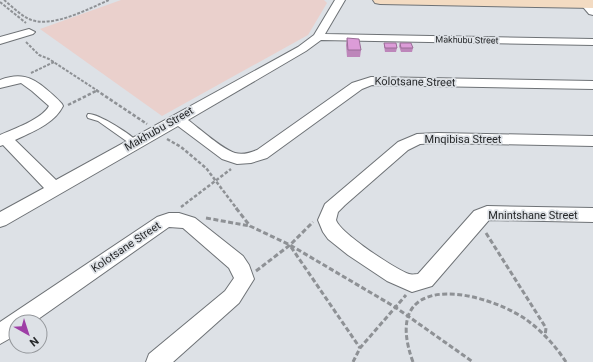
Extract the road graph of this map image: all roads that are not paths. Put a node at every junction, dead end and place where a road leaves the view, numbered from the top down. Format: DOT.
graph roads {
  1 [pos="340,0"];
  2 [pos="380,0"];
  3 [pos="589,5"];
  4 [pos="25,36"];
  5 [pos="318,37"];
  6 [pos="0,41"];
  7 [pos="593,42"];
  8 [pos="0,84"];
  9 [pos="593,85"];
  10 [pos="90,116"];
  11 [pos="178,119"];
  12 [pos="2,140"];
  13 [pos="593,141"];
  14 [pos="135,143"];
  15 [pos="55,189"];
  16 [pos="593,215"];
  17 [pos="0,220"];
  18 [pos="417,283"];
  19 [pos="29,314"];
  20 [pos="157,362"];
  1 -- 5 [label="street, Makhubu Street"];
  2 -- 3 [label="street"];
  4 -- 6 [label="street"];
  5 -- 7 [label="street, Makhubu Street"];
  5 -- 11 [label="street, Makhubu Street"];
  8 -- 12 [label="street"];
  9 -- 11 [label="street, Kolotsane Street"];
  10 -- 14 [label="lane"];
  11 -- 14 [label="street, Makhubu Street"];
  12 -- 15 [label="street"];
  13 -- 18 [label="street, Mnqibisa Street"];
  14 -- 15 [label="street, Makhubu Street"];
  15 -- 17 [label="street, Makhubu Street"];
  16 -- 18 [label="street, Mnintshane Street"];
  19 -- 20 [label="street, Kolotsane Street"];
}
